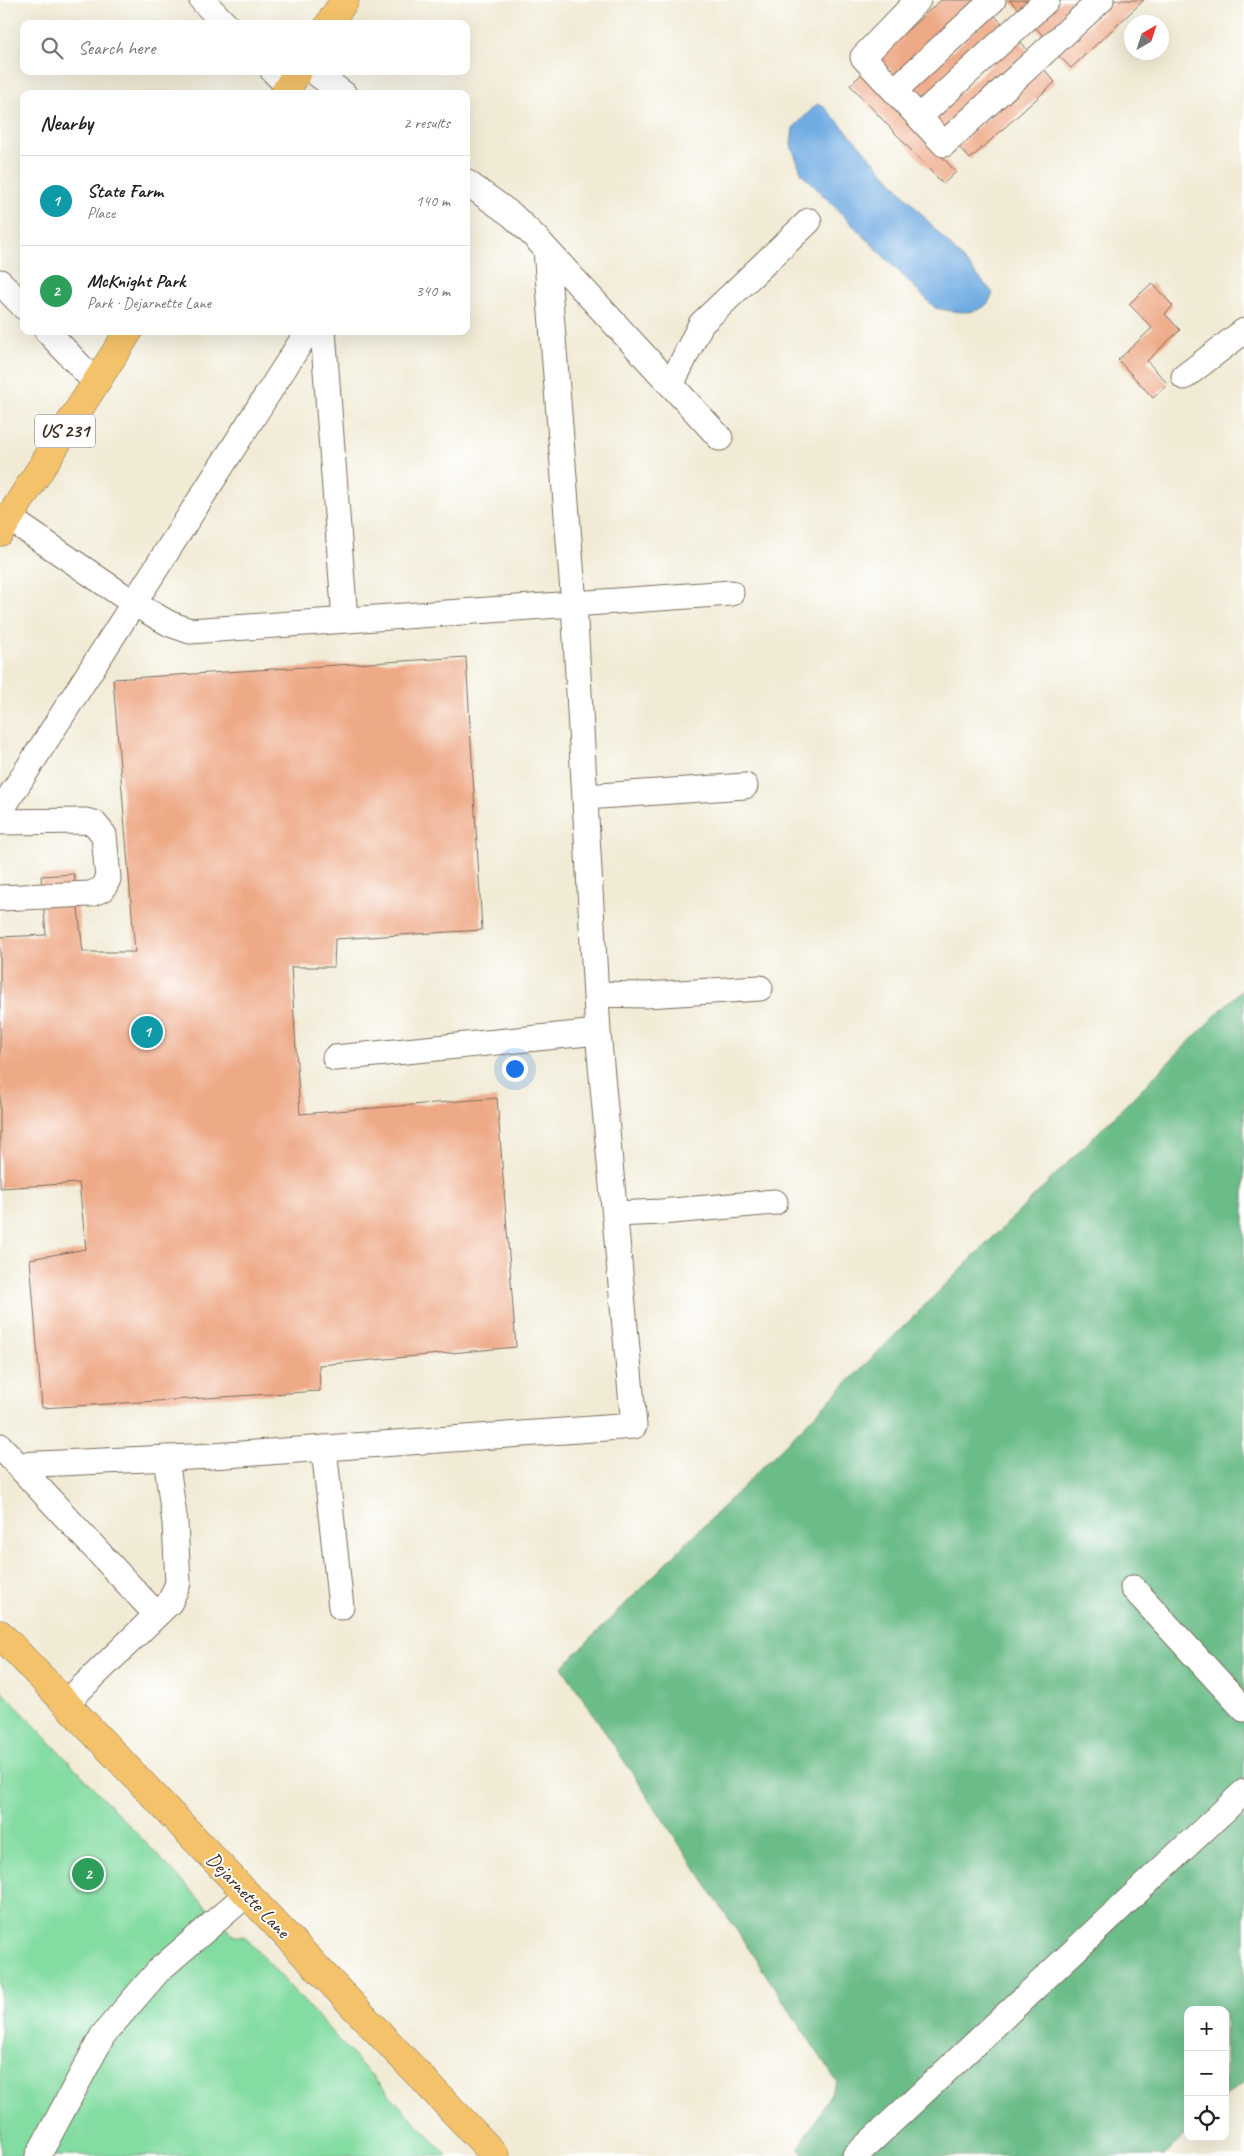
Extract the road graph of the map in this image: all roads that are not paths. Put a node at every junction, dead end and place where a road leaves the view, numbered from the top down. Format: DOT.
graph roads {
  1 [pos="202,0"];
  2 [pos="344,0"];
  3 [pos="918,0"];
  4 [pos="993,0"];
  5 [pos="1047,0"];
  6 [pos="1101,0"];
  7 [pos="221,20"];
  8 [pos="332,20"];
  9 [pos="318,75"];
  10 [pos="339,90"];
  11 [pos="895,90"];
  12 [pos="919,117"];
  13 [pos="470,185"];
  14 [pos="810,221"];
  15 [pos="546,249"];
  16 [pos="0,282"];
  17 [pos="20,303"];
  18 [pos="1244,331"];
  19 [pos="51,335"];
  20 [pos="126,335"];
  21 [pos="305,335"];
  22 [pos="324,335"];
  23 [pos="1184,377"];
  24 [pos="96,382"];
  25 [pos="671,385"];
  26 [pos="720,438"];
  27 [pos="4,525"];
  28 [pos="731,593"];
  29 [pos="135,604"];
  30 [pos="574,604"];
  31 [pos="345,620"];
  32 [pos="745,786"];
  33 [pos="585,797"];
  34 [pos="0,812"];
  35 [pos="0,822"];
  36 [pos="0,898"];
  37 [pos="760,988"];
  38 [pos="596,994"];
  39 [pos="598,1032"];
  40 [pos="334,1058"];
  41 [pos="775,1202"];
  42 [pos="615,1214"];
  43 [pos="0,1446"];
  44 [pos="324,1448"];
  45 [pos="166,1458"];
  46 [pos="17,1465"];
  47 [pos="1133,1588"];
  48 [pos="341,1607"];
  49 [pos="156,1614"];
  50 [pos="0,1634"];
  51 [pos="66,1703"];
  52 [pos="1244,1709"];
  53 [pos="1244,1792"];
  54 [pos="247,1894"];
  55 [pos="492,2155"];
  56 [pos="38,2156"];
  57 [pos="855,2156"];
  1 -- 7 [label="street"];
  2 -- 8 [label="main road"];
  3 -- 11 [label="street"];
  4 -- 11 [label="street"];
  5 -- 12 [label="street"];
  6 -- 12 [label="street"];
  9 -- 10 [label="street"];
  11 -- 12 [label="street"];
  13 -- 15 [label="street"];
  14 -- 25 [label="street"];
  15 -- 25 [label="street"];
  15 -- 30 [label="street"];
  16 -- 17 [label="street"];
  18 -- 23 [label="street"];
  19 -- 24 [label="street"];
  20 -- 24 [label="main road, US 231"];
  21 -- 29 [label="street"];
  22 -- 31 [label="street"];
  24 -- 27 [label="main road, US 231"];
  25 -- 26 [label="street"];
  27 -- 29 [label="street"];
  28 -- 30 [label="street"];
  29 -- 31 [label="street"];
  29 -- 34 [label="street"];
  30 -- 31 [label="street"];
  30 -- 33 [label="street"];
  32 -- 33 [label="street"];
  33 -- 38 [label="street"];
  35 -- 36 [label="street"];
  37 -- 38 [label="street"];
  38 -- 39 [label="street"];
  39 -- 40 [label="street"];
  39 -- 42 [label="street"];
  41 -- 42 [label="street"];
  42 -- 44 [label="street"];
  43 -- 46 [label="street"];
  44 -- 45 [label="street"];
  44 -- 48 [label="street"];
  45 -- 46 [label="street"];
  45 -- 49 [label="street"];
  46 -- 49 [label="street"];
  47 -- 52 [label="street"];
  49 -- 51 [label="street"];
  50 -- 51 [label="main road, Dejarnette Lane"];
  51 -- 54 [label="main road, Dejarnette Lane"];
  53 -- 57 [label="street"];
  54 -- 55 [label="main road, Dejarnette Lane"];
  54 -- 56 [label="street"];
}
